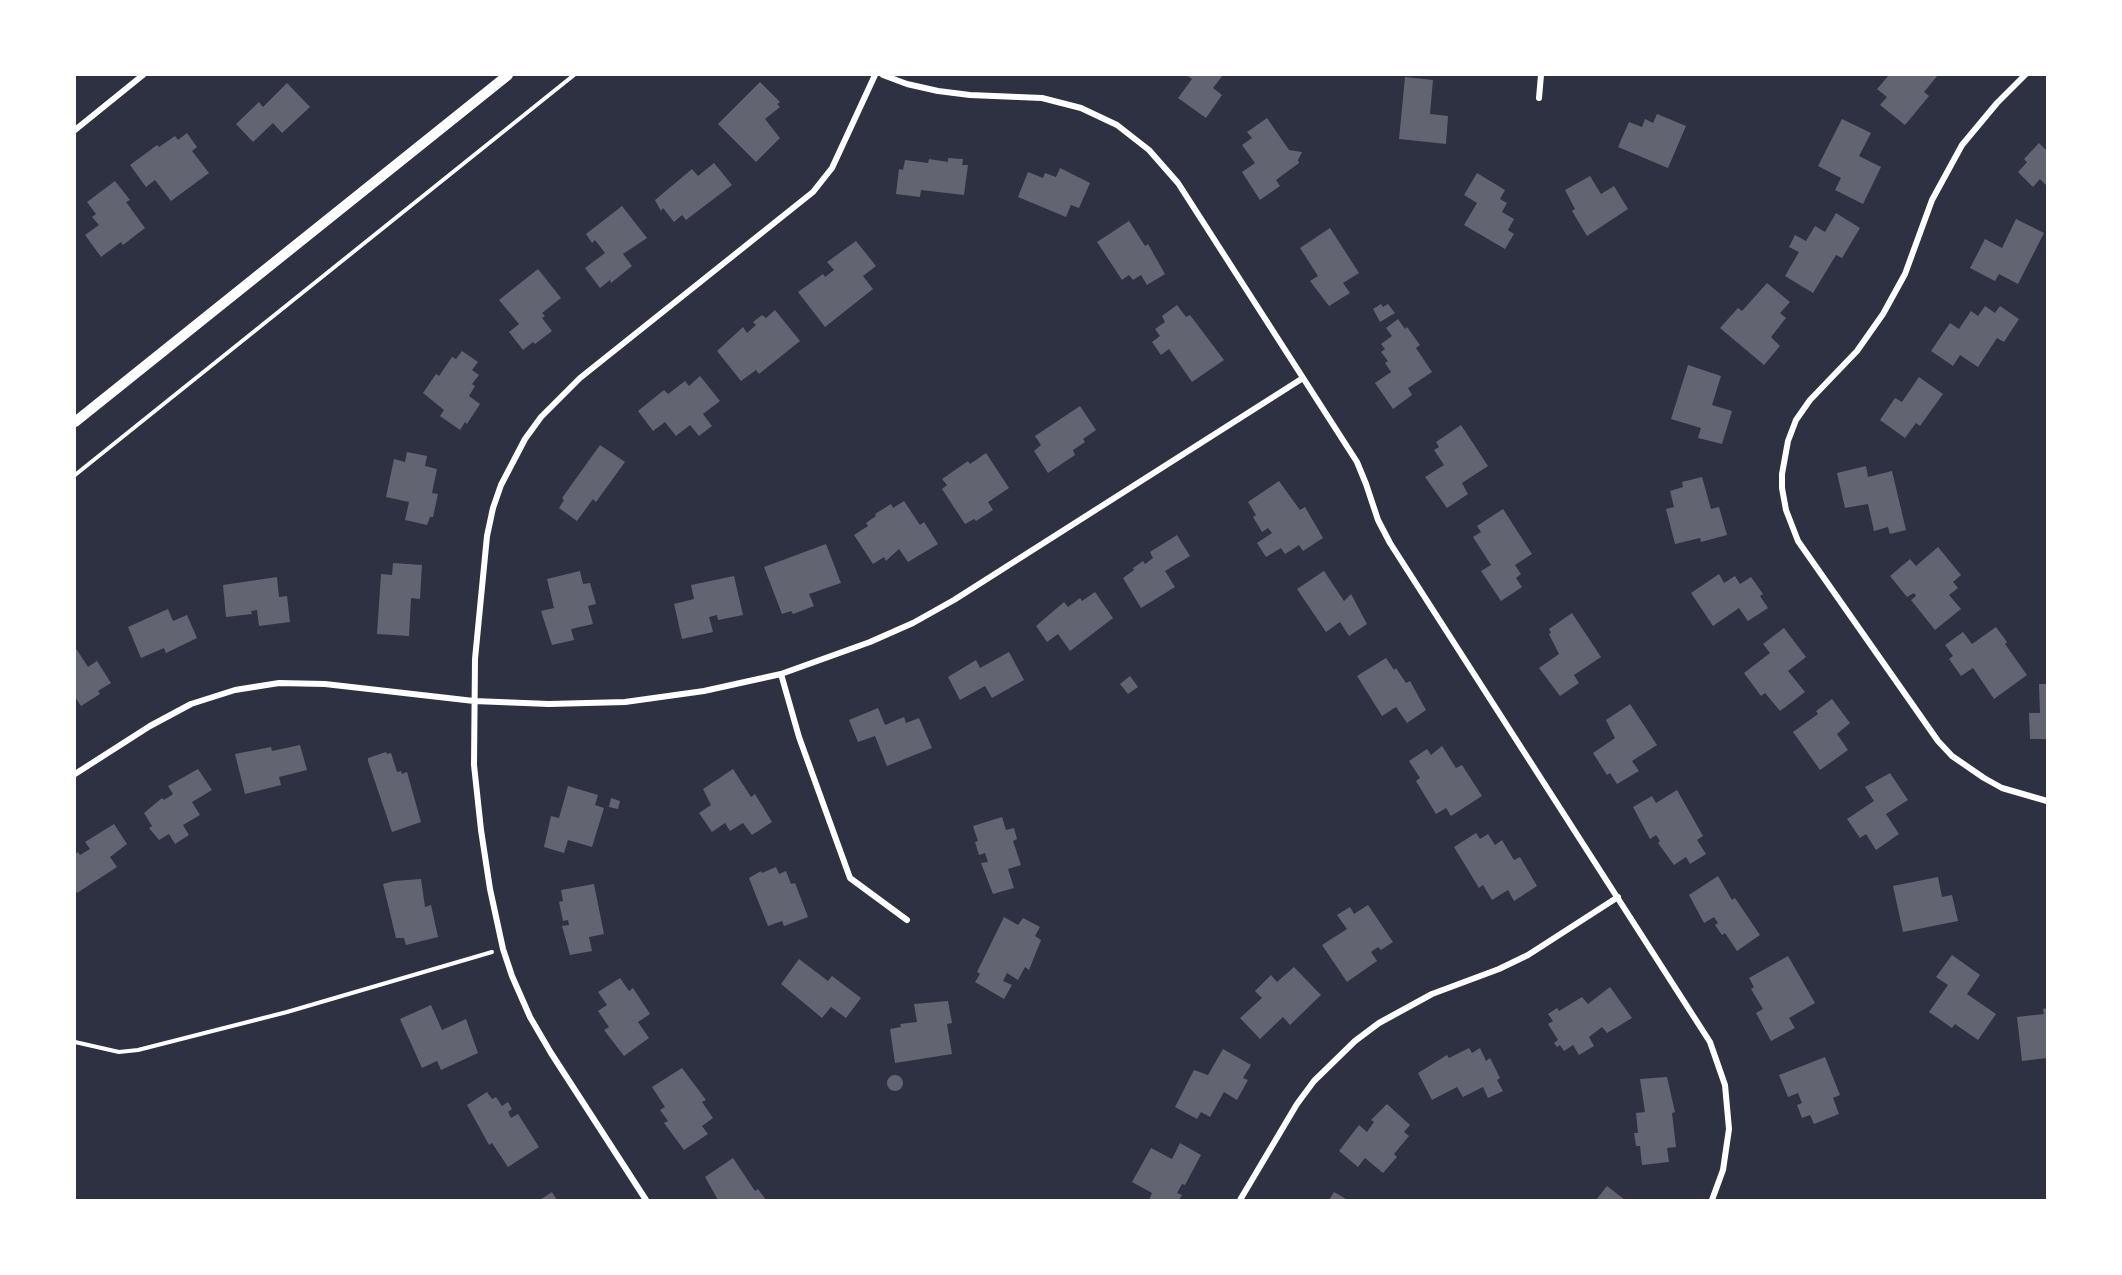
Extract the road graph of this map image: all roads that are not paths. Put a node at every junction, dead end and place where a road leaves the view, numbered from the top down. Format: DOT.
graph roads {
  1 [pos="144,75"];
  2 [pos="508,75"];
  3 [pos="875,75"];
  4 [pos="883,75"];
  5 [pos="1541,75"];
  6 [pos="2025,75"];
  7 [pos="1539,98"];
  8 [pos="75,130"];
  9 [pos="1303,378"];
  10 [pos="75,422"];
  11 [pos="781,674"];
  12 [pos="474,701"];
  13 [pos="75,774"];
  14 [pos="2047,801"];
  15 [pos="1618,897"];
  16 [pos="907,920"];
  17 [pos="646,1200"];
  18 [pos="1240,1200"];
  19 [pos="1712,1200"];
  1 -- 8 [label="street"];
  2 -- 10 [label="street"];
  3 -- 12 [label="street"];
  4 -- 9 [label="street"];
  5 -- 7 [label="street"];
  6 -- 14 [label="street"];
  9 -- 11 [label="street"];
  9 -- 15 [label="street"];
  11 -- 12 [label="street"];
  11 -- 16 [label="street"];
  12 -- 13 [label="street"];
  12 -- 17 [label="street"];
  15 -- 18 [label="street"];
  15 -- 19 [label="street"];
}
